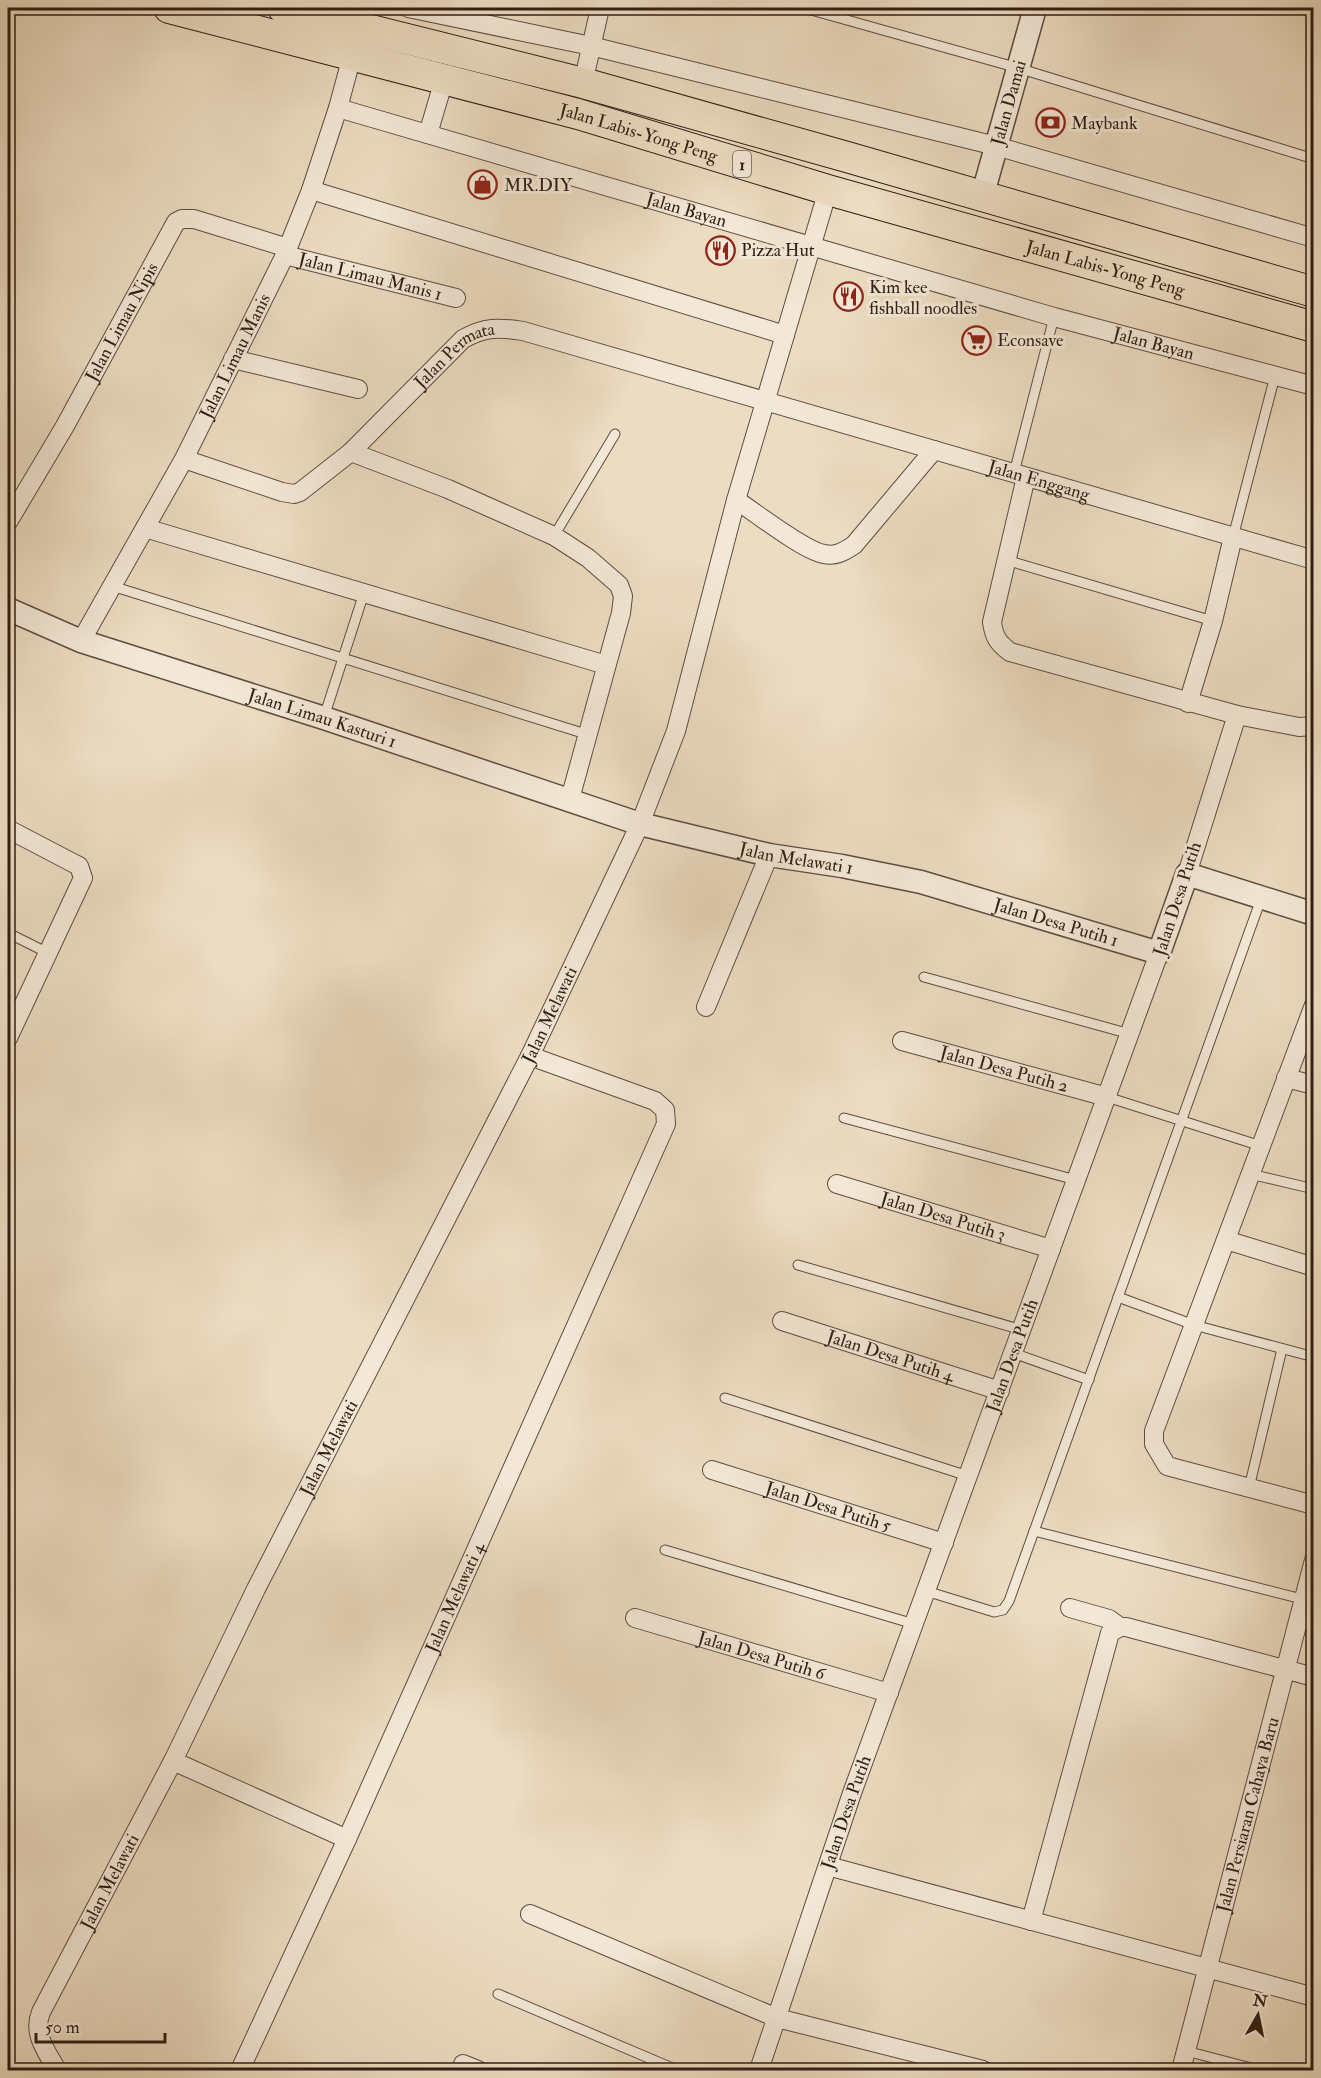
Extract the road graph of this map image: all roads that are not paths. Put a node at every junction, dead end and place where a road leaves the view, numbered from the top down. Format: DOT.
graph roads {
  1 [pos="169,8"];
  2 [pos="289,8"];
  3 [pos="408,8"];
  4 [pos="600,8"];
  5 [pos="804,8"];
  6 [pos="1035,8"];
  7 [pos="591,46"];
  8 [pos="352,56"];
  9 [pos="1018,68"];
  10 [pos="444,80"];
  11 [pos="583,83"];
  12 [pos="338,108"];
  13 [pos="428,134"];
  14 [pos="996,146"];
  15 [pos="1314,159"];
  16 [pos="311,190"];
  17 [pos="828,190"];
  18 [pos="982,197"];
  19 [pos="1312,232"];
  20 [pos="811,246"];
  21 [pos="286,252"];
  22 [pos="1211,262"];
  23 [pos="1314,292"];
  24 [pos="1206,296"];
  25 [pos="456,298"];
  26 [pos="1054,317"];
  27 [pos="1314,327"];
  28 [pos="785,335"];
  29 [pos="232,359"];
  30 [pos="1275,376"];
  31 [pos="1314,386"];
  32 [pos="358,389"];
  33 [pos="765,401"];
  34 [pos="615,434"];
  35 [pos="934,450"];
  36 [pos="351,452"];
  37 [pos="184,459"];
  38 [pos="1020,475"];
  39 [pos="736,500"];
  40 [pos="8,522"];
  41 [pos="145,528"];
  42 [pos="554,536"];
  43 [pos="1233,537"];
  44 [pos="1006,560"];
  45 [pos="1314,560"];
  46 [pos="112,586"];
  47 [pos="364,593"];
  48 [pos="8,609"];
  49 [pos="1212,621"];
  50 [pos="81,641"];
  51 [pos="609,652"];
  52 [pos="342,659"];
  53 [pos="1188,703"];
  54 [pos="1237,716"];
  55 [pos="324,717"];
  56 [pos="1314,726"];
  57 [pos="588,735"];
  58 [pos="570,800"];
  59 [pos="640,824"];
  60 [pos="8,830"];
  61 [pos="769,855"];
  62 [pos="1187,874"];
  63 [pos="953,892"];
  64 [pos="1262,897"];
  65 [pos="1314,914"];
  66 [pos="8,933"];
  67 [pos="48,953"];
  68 [pos="1159,953"];
  69 [pos="924,976"];
  70 [pos="1314,1005"];
  71 [pos="706,1007"];
  72 [pos="10,1028"];
  73 [pos="1130,1034"];
  74 [pos="902,1041"];
  75 [pos="530,1056"];
  76 [pos="1286,1078"];
  77 [pos="1314,1085"];
  78 [pos="1107,1097"];
  79 [pos="844,1118"];
  80 [pos="1180,1121"];
  81 [pos="1261,1146"];
  82 [pos="1250,1174"];
  83 [pos="1076,1180"];
  84 [pos="837,1184"];
  85 [pos="1314,1189"];
  86 [pos="1226,1240"];
  87 [pos="1051,1249"];
  88 [pos="798,1265"];
  89 [pos="1314,1267"];
  90 [pos="1118,1297"];
  91 [pos="782,1321"];
  92 [pos="1194,1325"];
  93 [pos="1022,1329"];
  94 [pos="1282,1349"];
  95 [pos="1013,1353"];
  96 [pos="1314,1358"];
  97 [pos="1089,1380"];
  98 [pos="1000,1390"];
  99 [pos="725,1398"];
  100 [pos="712,1470"];
  101 [pos="968,1476"];
  102 [pos="1249,1488"];
  103 [pos="1314,1505"];
  104 [pos="1034,1532"];
  105 [pos="944,1543"];
  106 [pos="665,1550"];
  107 [pos="1314,1560"];
  108 [pos="926,1591"];
  109 [pos="1309,1600"];
  110 [pos="1070,1608"];
  111 [pos="635,1618"];
  112 [pos="914,1624"];
  113 [pos="1120,1627"];
  114 [pos="1286,1669"];
  115 [pos="1314,1677"];
  116 [pos="889,1694"];
  117 [pos="173,1761"];
  118 [pos="347,1839"];
  119 [pos="828,1866"];
  120 [pos="530,1914"];
  121 [pos="1031,1921"];
  122 [pos="1208,1969"];
  123 [pos="1314,1978"];
  124 [pos="498,1994"];
  125 [pos="1311,1996"];
  126 [pos="777,2018"];
  127 [pos="1186,2051"];
  128 [pos="934,2064"];
  129 [pos="57,2070"];
  130 [pos="240,2070"];
  131 [pos="677,2070"];
  132 [pos="759,2070"];
  133 [pos="983,2070"];
  134 [pos="1181,2070"];
  135 [pos="1259,2070"];
  1 -- 8 [label="highway, Jalan Labis-Yong Peng / 1"];
  2 -- 11 [label="highway, Jalan Labis-Yong Peng / 1"];
  3 -- 7 [label="street"];
  4 -- 7 [label="street"];
  5 -- 9 [label="lane"];
  6 -- 9 [label="street, Jalan Damai"];
  7 -- 11 [label="street"];
  7 -- 14 [label="street"];
  8 -- 10 [label="highway, Jalan Labis-Yong Peng / 1"];
  8 -- 12 [label="street, Jalan Limau Manis"];
  9 -- 14 [label="street, Jalan Damai"];
  9 -- 15 [label="lane"];
  10 -- 13 [label="street"];
  10 -- 17 [label="highway, Jalan Labis-Yong Peng / 1"];
  11 -- 18 [label="highway, Jalan Labis-Yong Peng / 1"];
  12 -- 13 [label="street, Jalan Bayan"];
  12 -- 16 [label="street, Jalan Limau Manis"];
  13 -- 20 [label="street, Jalan Bayan"];
  14 -- 18 [label="street, Jalan Damai"];
  14 -- 19 [label="street"];
  16 -- 21 [label="street, Jalan Limau Manis"];
  16 -- 28 [label="street"];
  17 -- 20 [label="street, Jalan Melawati"];
  17 -- 24 [label="highway, Jalan Labis-Yong Peng / 1"];
  18 -- 22 [label="highway, Jalan Labis-Yong Peng / 1"];
  20 -- 26 [label="street, Jalan Bayan"];
  20 -- 28 [label="street, Jalan Melawati"];
  21 -- 25 [label="street, Jalan Limau Manis 1"];
  21 -- 29 [label="street, Jalan Limau Manis"];
  21 -- 40 [label="street, Jalan Limau Nipis"];
  22 -- 23 [label="highway, Jalan Labis-Yong Peng / 1"];
  22 -- 24 [label="highway"];
  24 -- 27 [label="highway, Jalan Labis-Yong Peng / 1"];
  26 -- 30 [label="street, Jalan Bayan"];
  26 -- 38 [label="lane"];
  28 -- 33 [label="street, Jalan Melawati"];
  29 -- 32 [label="street"];
  29 -- 37 [label="street, Jalan Limau Manis"];
  30 -- 31 [label="street, Jalan Bayan"];
  30 -- 43 [label="lane"];
  33 -- 35 [label="street, Jalan Enggang"];
  33 -- 36 [label="street, Jalan Permata"];
  33 -- 39 [label="street, Jalan Melawati"];
  34 -- 42 [label="lane"];
  35 -- 38 [label="street, Jalan Enggang"];
  35 -- 39 [label="street"];
  36 -- 37 [label="street, Jalan Permata"];
  36 -- 42 [label="street"];
  37 -- 41 [label="street, Jalan Limau Manis"];
  38 -- 43 [label="street, Jalan Enggang"];
  38 -- 44 [label="street"];
  39 -- 59 [label="street, Jalan Melawati"];
  41 -- 46 [label="street, Jalan Limau Manis"];
  41 -- 47 [label="street"];
  42 -- 51 [label="street"];
  43 -- 45 [label="street, Jalan Enggang"];
  43 -- 49 [label="street"];
  44 -- 49 [label="lane"];
  44 -- 53 [label="street"];
  46 -- 50 [label="street, Jalan Limau Manis"];
  46 -- 52 [label="lane"];
  47 -- 51 [label="street"];
  47 -- 52 [label="lane"];
  48 -- 50 [label="street, Jalan Limau Kasturi 1"];
  49 -- 53 [label="street"];
  50 -- 55 [label="street, Jalan Limau Kasturi 1"];
  51 -- 57 [label="street"];
  52 -- 55 [label="lane"];
  52 -- 57 [label="lane"];
  53 -- 54 [label="street"];
  54 -- 56 [label="street"];
  54 -- 62 [label="street, Jalan Desa Putih"];
  55 -- 58 [label="street, Jalan Limau Kasturi 1"];
  57 -- 58 [label="street"];
  58 -- 59 [label="street, Jalan Limau Kasturi 1"];
  59 -- 61 [label="street, Jalan Melawati 1"];
  59 -- 75 [label="street, Jalan Melawati"];
  60 -- 67 [label="street"];
  61 -- 63 [label="street, Jalan Melawati 1"];
  61 -- 71 [label="street"];
  62 -- 64 [label="street"];
  62 -- 68 [label="street, Jalan Desa Putih"];
  63 -- 68 [label="street, Jalan Desa Putih 1"];
  64 -- 65 [label="street"];
  64 -- 80 [label="lane"];
  66 -- 67 [label="lane"];
  67 -- 72 [label="street"];
  68 -- 73 [label="street, Jalan Desa Putih"];
  69 -- 73 [label="lane"];
  70 -- 76 [label="street"];
  73 -- 78 [label="street, Jalan Desa Putih"];
  74 -- 78 [label="street, Jalan Desa Putih 2"];
  75 -- 117 [label="street, Jalan Melawati"];
  75 -- 118 [label="street, Jalan Melawati 4"];
  76 -- 77 [label="street"];
  76 -- 81 [label="street"];
  78 -- 80 [label="lane"];
  78 -- 83 [label="street, Jalan Desa Putih"];
  79 -- 83 [label="lane"];
  80 -- 81 [label="lane"];
  80 -- 90 [label="lane"];
  81 -- 82 [label="street"];
  82 -- 85 [label="lane"];
  82 -- 86 [label="street"];
  83 -- 87 [label="street, Jalan Desa Putih"];
  84 -- 87 [label="street, Jalan Desa Putih 3"];
  86 -- 89 [label="street"];
  86 -- 92 [label="street"];
  87 -- 93 [label="street, Jalan Desa Putih"];
  88 -- 93 [label="lane"];
  90 -- 92 [label="lane"];
  90 -- 97 [label="lane"];
  91 -- 98 [label="street, Jalan Desa Putih 4"];
  92 -- 94 [label="lane"];
  92 -- 102 [label="street"];
  93 -- 95 [label="street, Jalan Desa Putih"];
  94 -- 96 [label="lane"];
  94 -- 102 [label="lane"];
  95 -- 97 [label="lane"];
  95 -- 98 [label="street, Jalan Desa Putih"];
  97 -- 104 [label="lane"];
  98 -- 101 [label="street, Jalan Desa Putih"];
  99 -- 101 [label="lane"];
  100 -- 105 [label="street, Jalan Desa Putih 5"];
  101 -- 105 [label="street, Jalan Desa Putih"];
  102 -- 103 [label="street"];
  104 -- 108 [label="lane"];
  104 -- 109 [label="lane"];
  105 -- 108 [label="street, Jalan Desa Putih"];
  106 -- 112 [label="lane"];
  107 -- 109 [label="street, Jalan Persiaran Cahaya Baru"];
  108 -- 112 [label="street, Jalan Desa Putih"];
  109 -- 114 [label="street, Jalan Persiaran Cahaya Baru"];
  110 -- 113 [label="street"];
  111 -- 116 [label="street, Jalan Desa Putih 6"];
  112 -- 116 [label="street, Jalan Desa Putih"];
  113 -- 114 [label="street"];
  113 -- 121 [label="street"];
  114 -- 115 [label="street"];
  114 -- 122 [label="street, Jalan Persiaran Cahaya Baru"];
  116 -- 119 [label="street, Jalan Desa Putih"];
  117 -- 118 [label="street"];
  117 -- 129 [label="street, Jalan Melawati"];
  118 -- 130 [label="street, Jalan Melawati 4"];
  119 -- 121 [label="street"];
  119 -- 126 [label="street, Jalan Desa Putih"];
  120 -- 126 [label="street"];
  121 -- 122 [label="street"];
  122 -- 125 [label="street"];
  122 -- 127 [label="street, Jalan Persiaran Cahaya Baru"];
  123 -- 125 [label="lane"];
  124 -- 131 [label="lane"];
  126 -- 128 [label="street"];
  126 -- 132 [label="street, Jalan Desa Putih"];
  127 -- 134 [label="street, Jalan Persiaran Cahaya Baru"];
  127 -- 135 [label="lane"];
  128 -- 133 [label="street"];
}
